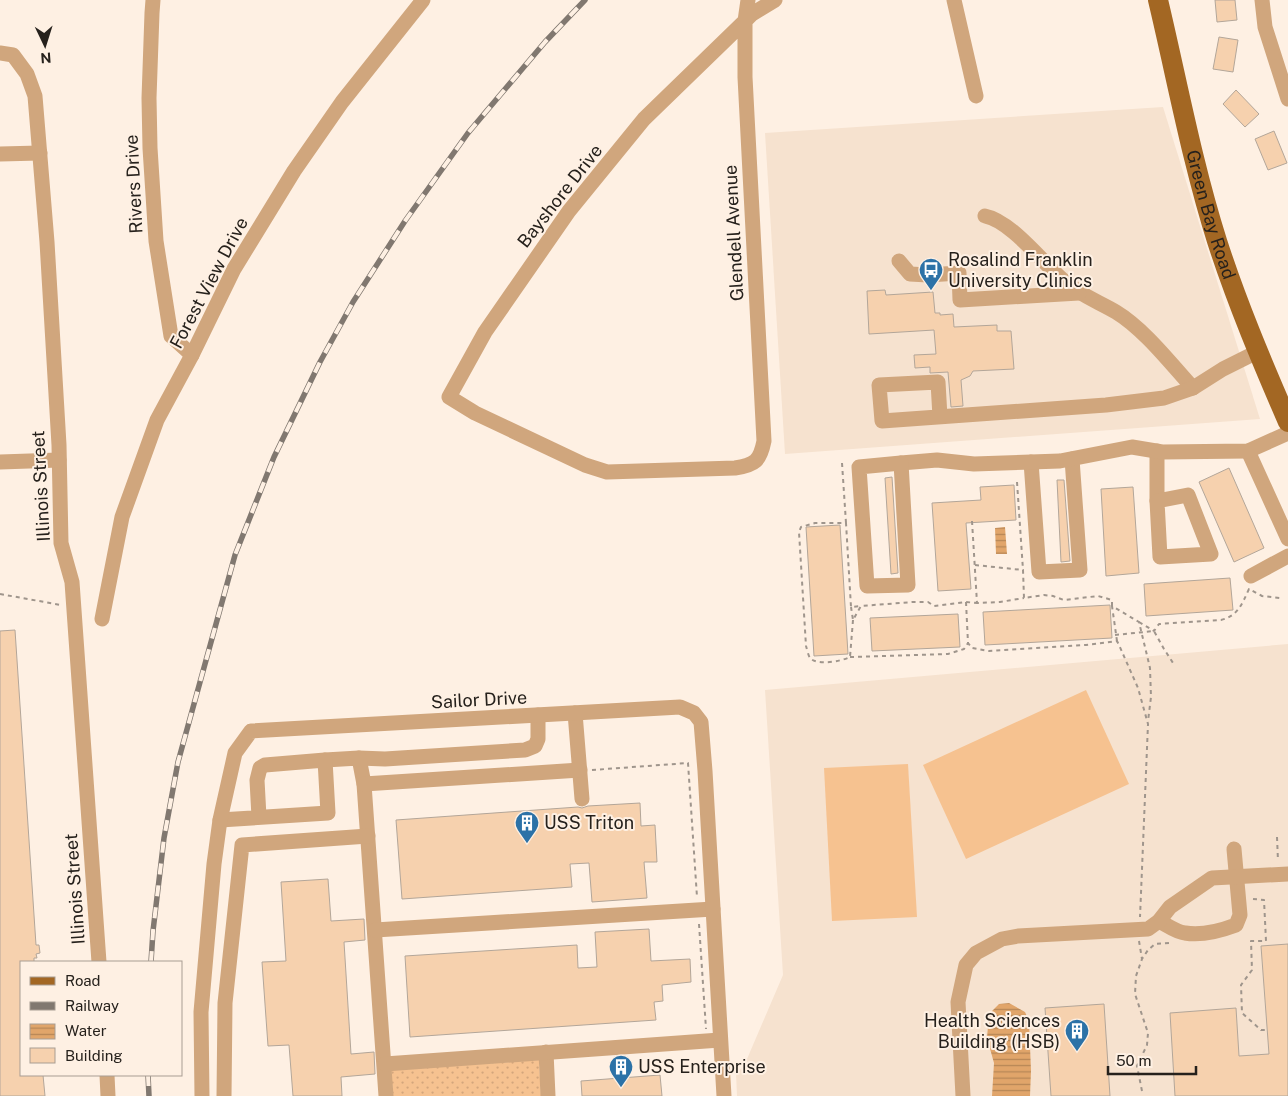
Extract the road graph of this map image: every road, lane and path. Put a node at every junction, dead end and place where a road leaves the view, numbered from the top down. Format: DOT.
graph roads {
  1 [pos="153,0"];
  2 [pos="423,0"];
  3 [pos="748,0"];
  4 [pos="775,0"];
  5 [pos="954,0"];
  6 [pos="1158,0"];
  7 [pos="1262,0"];
  8 [pos="745,21"];
  9 [pos="0,53"];
  10 [pos="976,96"];
  11 [pos="1288,99"];
  12 [pos="40,153"];
  13 [pos="0,154"];
  14 [pos="985,216"];
  15 [pos="899,261"];
  16 [pos="1079,293"];
  17 [pos="1258,352"];
  18 [pos="192,355"];
  19 [pos="1193,388"];
  20 [pos="940,416"];
  21 [pos="1288,422"];
  22 [pos="1288,433"];
  23 [pos="1157,451"];
  24 [pos="1248,451"];
  25 [pos="1072,459"];
  26 [pos="59,460"];
  27 [pos="0,462"];
  28 [pos="754,462"];
  29 [pos="1031,462"];
  30 [pos="842,463"];
  31 [pos="901,463"];
  32 [pos="1017,482"];
  33 [pos="1157,501"];
  34 [pos="972,521"];
  35 [pos="846,523"];
  36 [pos="1288,538"];
  37 [pos="1288,556"];
  38 [pos="975,565"];
  39 [pos="1024,570"];
  40 [pos="1251,576"];
  41 [pos="0,594"];
  42 [pos="1024,598"];
  43 [pos="1280,598"];
  44 [pos="966,602"];
  45 [pos="977,603"];
  46 [pos="74,604"];
  47 [pos="861,606"];
  48 [pos="1112,606"];
  49 [pos="851,607"];
  50 [pos="102,619"];
  51 [pos="853,620"];
  52 [pos="1139,622"];
  53 [pos="1154,631"];
  54 [pos="1141,632"];
  55 [pos="1115,635"];
  56 [pos="1116,642"];
  57 [pos="968,644"];
  58 [pos="850,657"];
  59 [pos="1176,666"];
  60 [pos="576,713"];
  61 [pos="538,715"];
  62 [pos="1148,724"];
  63 [pos="359,758"];
  64 [pos="325,760"];
  65 [pos="580,770"];
  66 [pos="364,784"];
  67 [pos="582,799"];
  68 [pos="260,817"];
  69 [pos="220,820"];
  70 [pos="368,836"];
  71 [pos="1234,849"];
  72 [pos="1288,874"];
  73 [pos="1236,876"];
  74 [pos="1250,898"];
  75 [pos="705,909"];
  76 [pos="1159,921"];
  77 [pos="376,930"];
  78 [pos="1139,930"];
  79 [pos="1170,943"];
  80 [pos="1142,959"];
  81 [pos="99,961"];
  82 [pos="1267,1030"];
  83 [pos="713,1041"];
  84 [pos="546,1052"];
  85 [pos="385,1064"];
  86 [pos="107,1076"];
  87 [pos="1142,1091"];
  88 [pos="108,1096"];
  89 [pos="202,1096"];
  90 [pos="224,1096"];
  91 [pos="386,1096"];
  92 [pos="548,1096"];
  93 [pos="724,1096"];
  94 [pos="963,1096"];
  1 -- 18 [label="street, Rivers Drive"];
  2 -- 18 [label="street, Forest View Drive"];
  3 -- 8 [label="street, Glendell Avenue"];
  4 -- 8 [label="street, Bayshore Drive"];
  5 -- 10 [label="street"];
  6 -- 17 [label="main road, Green Bay Road"];
  7 -- 11 [label="street"];
  8 -- 28 [label="street, Glendell Avenue"];
  8 -- 28 [label="street, Bayshore Drive"];
  9 -- 12 [label="street, Illinois Street"];
  12 -- 13 [label="street"];
  12 -- 26 [label="street, Illinois Street"];
  14 -- 16 [label="street"];
  15 -- 16 [label="street"];
  16 -- 19 [label="street"];
  17 -- 19 [label="street"];
  17 -- 21 [label="main road, Green Bay Road"];
  18 -- 50 [label="street, Forest View Drive"];
  19 -- 20 [label="street"];
  22 -- 24 [label="street"];
  23 -- 24 [label="street"];
  23 -- 25 [label="street"];
  23 -- 33 [label="street"];
  24 -- 36 [label="street"];
  25 -- 29 [label="street"];
  25 -- 29 [label="street"];
  26 -- 27 [label="street"];
  26 -- 46 [label="street, Illinois Street"];
  29 -- 31 [label="street"];
  30 -- 35 [label="path"];
  31 -- 31 [label="street"];
  32 -- 39 [label="path"];
  33 -- 33 [label="street"];
  34 -- 38 [label="path"];
  35 -- 49 [label="path"];
  35 -- 58 [label="path"];
  37 -- 40 [label="street"];
  38 -- 39 [label="path"];
  38 -- 45 [label="path"];
  39 -- 42 [label="path"];
  41 -- 46 [label="path"];
  42 -- 45 [label="path"];
  42 -- 48 [label="path"];
  43 -- 53 [label="path"];
  44 -- 45 [label="path"];
  44 -- 47 [label="path"];
  44 -- 57 [label="path"];
  46 -- 81 [label="street, Illinois Street"];
  47 -- 49 [label="path"];
  47 -- 51 [label="path"];
  48 -- 52 [label="path"];
  48 -- 55 [label="path"];
  49 -- 51 [label="path"];
  51 -- 58 [label="path"];
  52 -- 53 [label="path"];
  52 -- 54 [label="path"];
  53 -- 54 [label="path"];
  53 -- 59 [label="path"];
  54 -- 55 [label="path"];
  54 -- 62 [label="path"];
  55 -- 56 [label="path"];
  56 -- 57 [label="path"];
  56 -- 62 [label="path"];
  57 -- 58 [label="path"];
  60 -- 61 [label="street, Sailor Drive"];
  60 -- 65 [label="street"];
  60 -- 75 [label="street, Sailor Drive"];
  61 -- 63 [label="street"];
  61 -- 69 [label="street, Sailor Drive"];
  62 -- 78 [label="path"];
  63 -- 64 [label="street"];
  63 -- 66 [label="street"];
  64 -- 68 [label="street"];
  64 -- 68 [label="street"];
  65 -- 66 [label="street"];
  65 -- 67 [label="street"];
  65 -- 75 [label="path"];
  66 -- 70 [label="street"];
  68 -- 69 [label="street"];
  69 -- 89 [label="street, Sailor Drive"];
  70 -- 77 [label="street"];
  70 -- 90 [label="street"];
  71 -- 73 [label="street"];
  72 -- 73 [label="street"];
  73 -- 76 [label="street"];
  73 -- 76 [label="street"];
  74 -- 82 [label="path"];
  75 -- 77 [label="street"];
  75 -- 83 [label="street, Sailor Drive"];
  75 -- 83 [label="path"];
  76 -- 78 [label="street"];
  77 -- 85 [label="street"];
  78 -- 80 [label="path"];
  78 -- 94 [label="street"];
  79 -- 80 [label="path"];
  80 -- 87 [label="path"];
  83 -- 84 [label="street"];
  83 -- 93 [label="street, Sailor Drive"];
  84 -- 85 [label="street"];
  84 -- 92 [label="street"];
  85 -- 91 [label="street"];
  86 -- 88 [label="street"];
}
